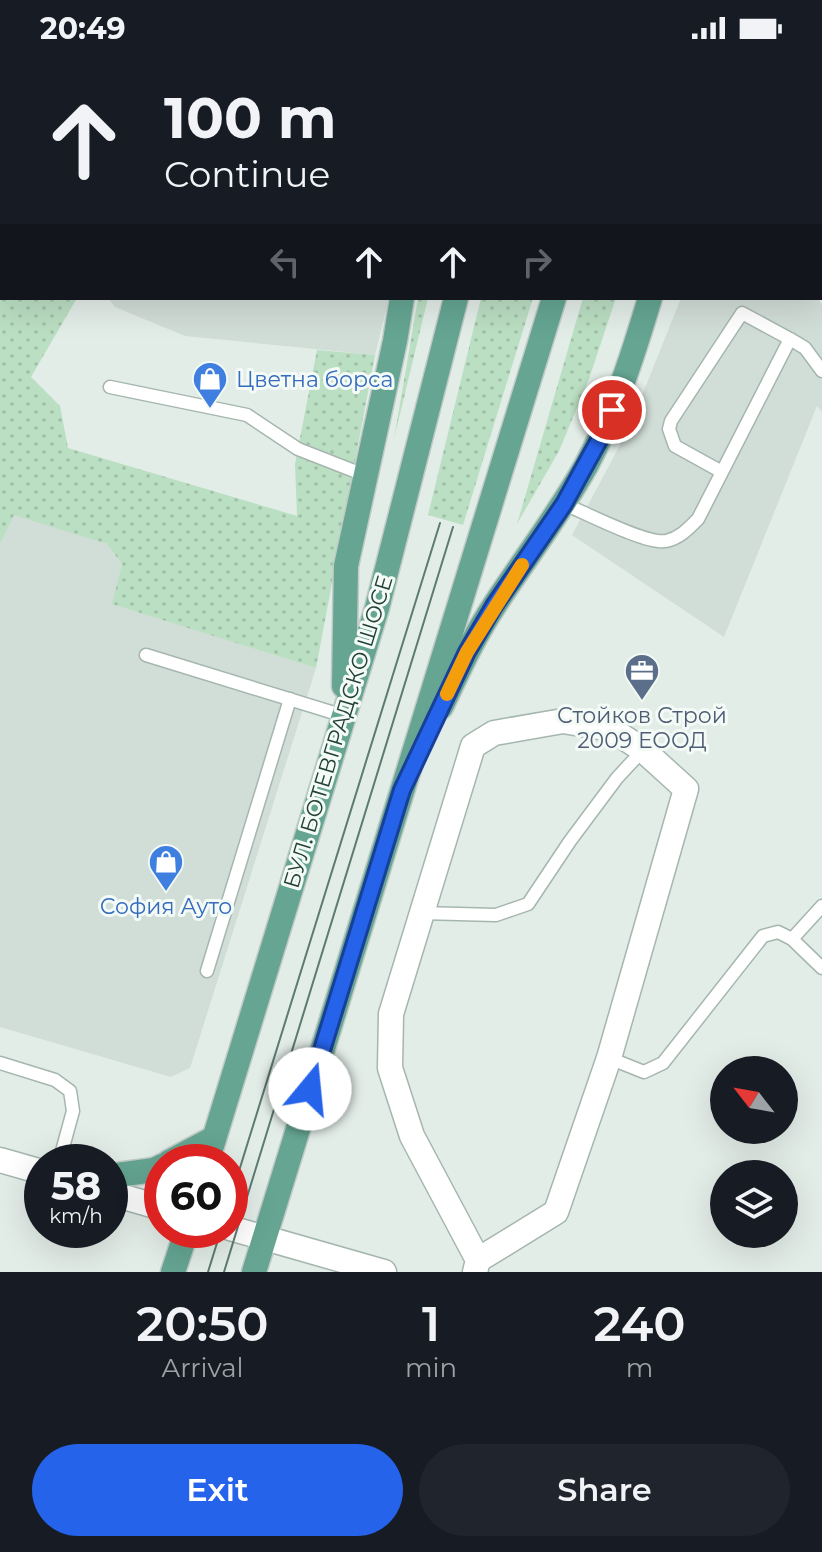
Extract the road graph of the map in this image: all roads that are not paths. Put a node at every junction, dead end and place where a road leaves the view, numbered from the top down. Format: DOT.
graph roads {
  1 [pos="402,300"];
  2 [pos="455,300"];
  3 [pos="553,300"];
  4 [pos="649,300"];
  5 [pos="790,339"];
  6 [pos="822,371"];
  7 [pos="110,387"];
  8 [pos="722,472"];
  9 [pos="367,476"];
  10 [pos="564,504"];
  11 [pos="146,655"];
  12 [pos="290,699"];
  13 [pos="344,716"];
  14 [pos="643,750"];
  15 [pos="402,790"];
  16 [pos="822,906"];
  17 [pos="421,913"];
  18 [pos="792,939"];
  19 [pos="822,968"];
  20 [pos="207,971"];
  21 [pos="609,1058"];
  22 [pos="0,1063"];
  23 [pos="214,1138"];
  24 [pos="64,1144"];
  25 [pos="203,1144"];
  26 [pos="212,1144"];
  27 [pos="0,1160"];
  28 [pos="24,1167"];
  29 [pos="248,1234"];
  30 [pos="265,1239"];
  31 [pos="181,1248"];
  32 [pos="476,1266"];
  33 [pos="173,1272"];
  34 [pos="254,1272"];
  35 [pos="384,1272"];
  1 -- 9 [label="main road"];
  2 -- 13 [label="main road, БУЛ. БОТЕВГРАДСКО ШОСЕ"];
  3 -- 15 [label="main road"];
  4 -- 10 [label="main road"];
  5 -- 6 [label="lane"];
  5 -- 8 [label="lane"];
  5 -- 8 [label="lane"];
  7 -- 9 [label="lane"];
  8 -- 10 [label="lane"];
  9 -- 13 [label="main road"];
  10 -- 15 [label="main road"];
  11 -- 12 [label="lane"];
  12 -- 13 [label="lane"];
  12 -- 20 [label="lane"];
  13 -- 23 [label="main road, БУЛ. БОТЕВГРАДСКО ШОСЕ"];
  14 -- 17 [label="lane"];
  14 -- 17 [label="street"];
  14 -- 21 [label="street"];
  15 -- 30 [label="main road"];
  16 -- 18 [label="lane"];
  17 -- 32 [label="street"];
  18 -- 19 [label="lane"];
  18 -- 21 [label="lane"];
  21 -- 32 [label="street"];
  22 -- 24 [label="lane"];
  23 -- 25 [label="main road"];
  23 -- 26 [label="main road, БУЛ. БОТЕВГРАДСКО ШОСЕ"];
  27 -- 28 [label="street"];
  29 -- 30 [label="street"];
  30 -- 34 [label="main road"];
  30 -- 35 [label="street"];
  31 -- 33 [label="main road"];
}
